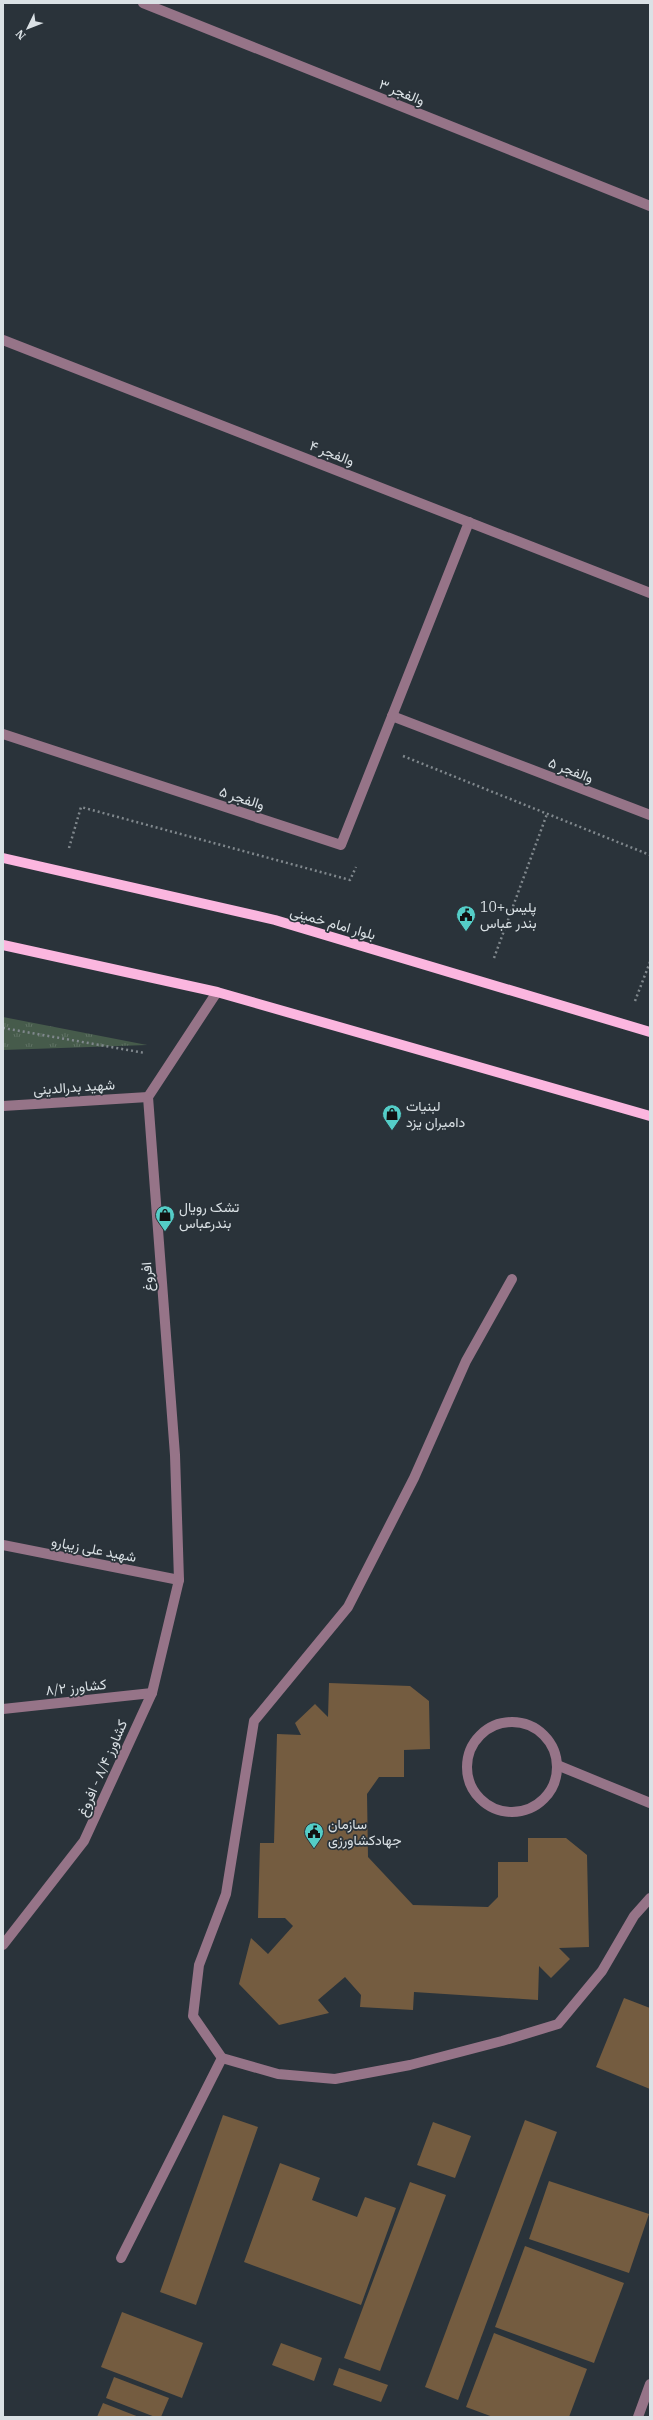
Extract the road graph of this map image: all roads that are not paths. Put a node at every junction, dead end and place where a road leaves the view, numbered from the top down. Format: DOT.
graph roads {
  1 [pos="143,3"];
  2 [pos="650,206"];
  3 [pos="3,340"];
  4 [pos="469,522"];
  5 [pos="650,593"];
  6 [pos="392,716"];
  7 [pos="3,734"];
  8 [pos="650,815"];
  9 [pos="3,858"];
  10 [pos="3,945"];
  11 [pos="217,992"];
  12 [pos="650,1032"];
  13 [pos="148,1097"];
  14 [pos="3,1106"];
  15 [pos="650,1116"];
  16 [pos="512,1279"];
  17 [pos="3,1545"];
  18 [pos="179,1580"];
  19 [pos="152,1693"];
  20 [pos="3,1709"];
  21 [pos="557,1764"];
  22 [pos="650,1803"];
  23 [pos="650,1898"];
  24 [pos="3,1945"];
  25 [pos="222,2058"];
  26 [pos="121,2258"];
  27 [pos="650,2384"];
  28 [pos="638,2417"];
  1 -- 2 [label="street, والفجر ۳"];
  3 -- 4 [label="street, والفجر ۴"];
  4 -- 5 [label="street, والفجر ۴"];
  4 -- 6 [label="street, والفجر ۵"];
  6 -- 7 [label="street, والفجر ۵"];
  6 -- 8 [label="street, والفجر ۵"];
  9 -- 12 [label="main road, بلوار امام خمینی"];
  10 -- 11 [label="main road"];
  11 -- 13 [label="street"];
  11 -- 15 [label="main road"];
  13 -- 14 [label="street, شهید بدرالدینی"];
  13 -- 18 [label="street, افروغ"];
  16 -- 25 [label="street"];
  17 -- 18 [label="street, شهید علی زیبارو"];
  18 -- 19 [label="street, کشاورز ۸/۴ - افروغ"];
  19 -- 20 [label="street, کشاورز ۸/۲"];
  19 -- 24 [label="street, کشاورز ۸/۴ - افروغ"];
  21 -- 21 [label="street"];
  21 -- 22 [label="street"];
  23 -- 25 [label="street"];
  25 -- 26 [label="street"];
  27 -- 28 [label="street"];
}
